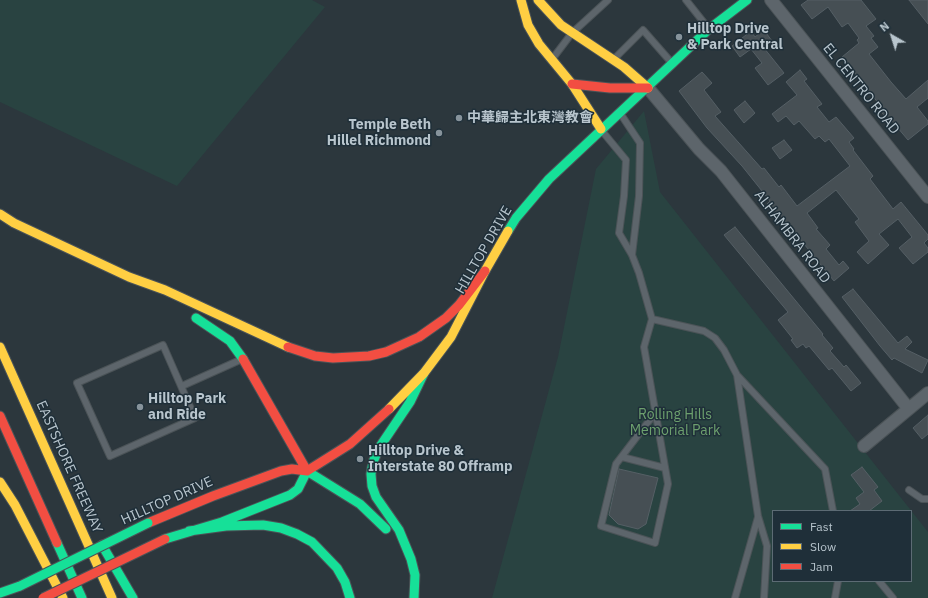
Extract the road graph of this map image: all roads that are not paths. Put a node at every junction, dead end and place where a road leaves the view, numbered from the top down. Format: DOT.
graph roads {
  1 [pos="520,0"];
  2 [pos="538,0"];
  3 [pos="608,0"];
  4 [pos="686,0"];
  5 [pos="747,0"];
  6 [pos="771,0"];
  7 [pos="709,29"];
  8 [pos="572,33"];
  9 [pos="552,59"];
  10 [pos="613,60"];
  11 [pos="672,63"];
  12 [pos="572,84"];
  13 [pos="648,88"];
  14 [pos="620,114"];
  15 [pos="601,129"];
  16 [pos="928,197"];
  17 [pos="0,214"];
  18 [pos="632,255"];
  19 [pos="484,271"];
  20 [pos="129,277"];
  21 [pos="160,299"];
  22 [pos="187,313"];
  23 [pos="652,319"];
  24 [pos="0,347"];
  25 [pos="243,359"];
  26 [pos="424,373"];
  27 [pos="737,374"];
  28 [pos="182,386"];
  29 [pos="928,393"];
  30 [pos="908,408"];
  31 [pos="655,413"];
  32 [pos="0,416"];
  33 [pos="43,444"];
  34 [pos="864,446"];
  35 [pos="622,456"];
  36 [pos="665,468"];
  37 [pos="307,472"];
  38 [pos="0,482"];
  39 [pos="909,490"];
  40 [pos="928,499"];
  41 [pos="833,510"];
  42 [pos="758,516"];
  43 [pos="87,518"];
  44 [pos="189,531"];
  45 [pos="98,538"];
  46 [pos="838,582"];
  47 [pos="880,582"];
  48 [pos="0,595"];
  49 [pos="42,598"];
  50 [pos="63,598"];
  51 [pos="82,598"];
  52 [pos="112,598"];
  53 [pos="133,598"];
  54 [pos="350,598"];
  55 [pos="414,598"];
  56 [pos="735,598"];
  57 [pos="764,598"];
  58 [pos="835,598"];
  59 [pos="893,598"];
  1 -- 9 [label="main road"];
  2 -- 8 [label="main road"];
  3 -- 8 [label="lane"];
  4 -- 7 [label="lane"];
  5 -- 7 [label="main road, HILLTOP DRIVE"];
  6 -- 16 [label="street, EL CENTRO ROAD"];
  7 -- 11 [label="main road, HILLTOP DRIVE"];
  8 -- 9 [label="lane"];
  8 -- 10 [label="main road"];
  9 -- 12 [label="main road"];
  10 -- 11 [label="lane"];
  10 -- 13 [label="main road"];
  11 -- 13 [label="main road, HILLTOP DRIVE"];
  12 -- 13 [label="main road"];
  12 -- 15 [label="main road"];
  13 -- 14 [label="main road, HILLTOP DRIVE"];
  13 -- 30 [label="street, ALHAMBRA ROAD"];
  14 -- 15 [label="main road, HILLTOP DRIVE"];
  14 -- 18 [label="lane"];
  15 -- 18 [label="lane"];
  15 -- 19 [label="main road, HILLTOP DRIVE"];
  17 -- 20 [label="main road"];
  18 -- 23 [label="lane"];
  19 -- 20 [label="main road"];
  19 -- 26 [label="main road, HILLTOP DRIVE"];
  20 -- 21 [label="main road"];
  22 -- 25 [label="main road"];
  23 -- 27 [label="lane"];
  23 -- 31 [label="lane"];
  24 -- 33 [label="main road, EASTSHORE FREEWAY"];
  25 -- 28 [label="lane"];
  25 -- 37 [label="main road"];
  26 -- 37 [label="main road, HILLTOP DRIVE"];
  26 -- 55 [label="main road"];
  27 -- 41 [label="lane"];
  27 -- 42 [label="lane"];
  28 -- 28 [label="lane"];
  29 -- 30 [label="street"];
  30 -- 34 [label="street"];
  31 -- 35 [label="lane"];
  31 -- 36 [label="lane"];
  32 -- 51 [label="main road"];
  33 -- 43 [label="main road"];
  33 -- 52 [label="main road, EASTSHORE FREEWAY"];
  35 -- 36 [label="lane"];
  35 -- 36 [label="lane"];
  37 -- 44 [label="main road, HILLTOP DRIVE"];
  37 -- 48 [label="main road, HILLTOP DRIVE, bridge"];
  37 -- 55 [label="main road"];
  38 -- 50 [label="main road"];
  39 -- 40 [label="lane"];
  42 -- 56 [label="lane"];
  42 -- 57 [label="lane"];
  44 -- 49 [label="main road, HILLTOP DRIVE, bridge"];
  44 -- 54 [label="main road"];
  45 -- 53 [label="main road"];
  46 -- 58 [label="lane"];
  47 -- 59 [label="lane"];
}
